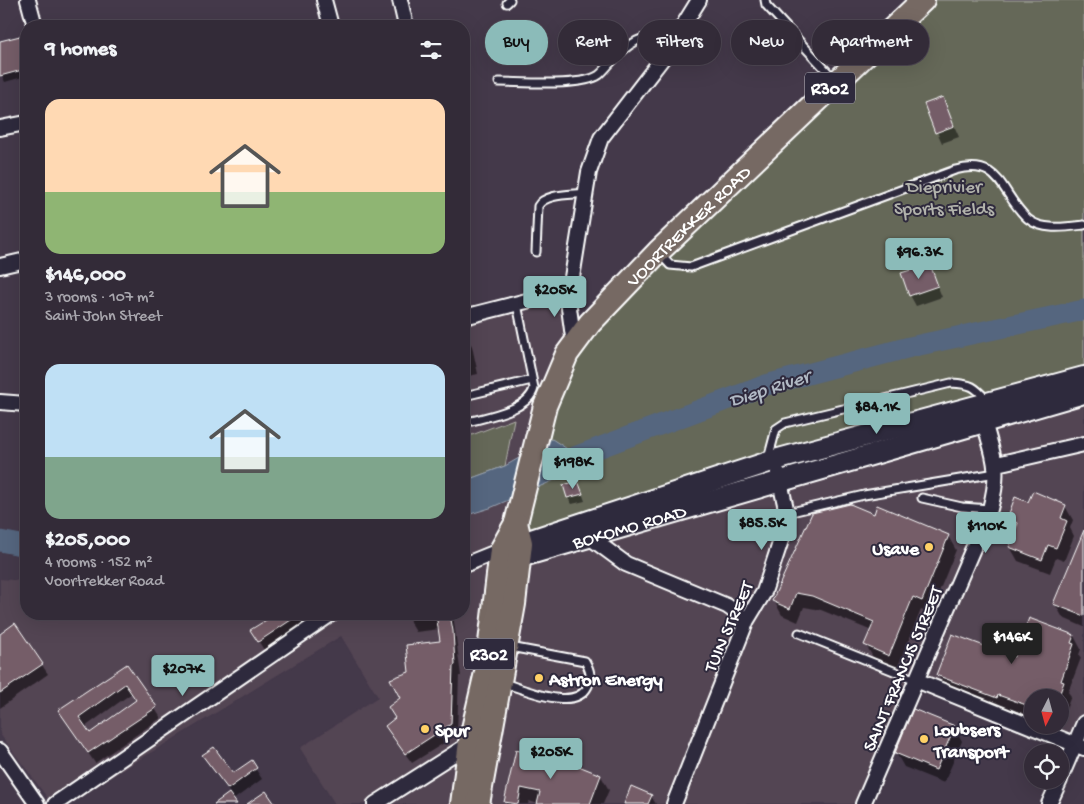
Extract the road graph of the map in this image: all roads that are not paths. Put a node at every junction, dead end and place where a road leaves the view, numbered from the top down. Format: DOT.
graph roads {
  1 [pos="28,0"];
  2 [pos="324,0"];
  3 [pos="400,0"];
  4 [pos="700,0"];
  5 [pos="766,0"];
  6 [pos="923,0"];
  7 [pos="33,20"];
  8 [pos="329,20"];
  9 [pos="405,20"];
  10 [pos="687,20"];
  11 [pos="638,39"];
  12 [pos="657,65"];
  13 [pos="499,82"];
  14 [pos="837,82"];
  15 [pos="20,124"];
  16 [pos="0,128"];
  17 [pos="586,193"];
  18 [pos="1084,225"];
  19 [pos="536,252"];
  20 [pos="658,252"];
  21 [pos="20,261"];
  22 [pos="0,266"];
  23 [pos="570,290"];
  24 [pos="517,304"];
  25 [pos="470,316"];
  26 [pos="574,344"];
  27 [pos="1084,377"];
  28 [pos="532,380"];
  29 [pos="1084,393"];
  30 [pos="470,395"];
  31 [pos="0,402"];
  32 [pos="20,404"];
  33 [pos="984,409"];
  34 [pos="470,421"];
  35 [pos="1084,444"];
  36 [pos="771,461"];
  37 [pos="997,468"];
  38 [pos="780,481"];
  39 [pos="922,498"];
  40 [pos="990,509"];
  41 [pos="787,513"];
  42 [pos="588,536"];
  43 [pos="513,540"];
  44 [pos="470,562"];
  45 [pos="470,567"];
  46 [pos="764,592"];
  47 [pos="727,606"];
  48 [pos="322,620"];
  49 [pos="747,620"];
  50 [pos="799,633"];
  51 [pos="507,647"];
  52 [pos="916,680"];
  53 [pos="501,682"];
  54 [pos="1084,723"];
  55 [pos="492,734"];
  56 [pos="470,742"];
  57 [pos="1080,746"];
  58 [pos="0,751"];
  59 [pos="1069,764"];
  60 [pos="1056,789"];
  61 [pos="37,804"];
  62 [pos="55,804"];
  63 [pos="375,804"];
  64 [pos="462,804"];
  65 [pos="478,804"];
  66 [pos="674,804"];
  67 [pos="863,804"];
  68 [pos="1049,804"];
  1 -- 7 [label="street"];
  2 -- 8 [label="street"];
  3 -- 9 [label="street"];
  4 -- 10 [label="street"];
  5 -- 14 [label="lane"];
  6 -- 14 [label="main road, VOORTREKKER ROAD / R302"];
  11 -- 13 [label="lane"];
  12 -- 17 [label="street"];
  14 -- 20 [label="main road, VOORTREKKER ROAD / R302"];
  15 -- 16 [label="street"];
  17 -- 19 [label="lane"];
  17 -- 23 [label="street"];
  18 -- 20 [label="lane"];
  20 -- 26 [label="main road, VOORTREKKER ROAD / R302"];
  21 -- 22 [label="street"];
  23 -- 24 [label="street"];
  23 -- 26 [label="street"];
  24 -- 25 [label="street"];
  24 -- 28 [label="lane"];
  26 -- 43 [label="main road, VOORTREKKER ROAD / R302"];
  27 -- 33 [label="main road, BOKOMO ROAD"];
  28 -- 30 [label="lane"];
  28 -- 34 [label="lane"];
  29 -- 33 [label="main road, BOKOMO ROAD"];
  31 -- 32 [label="street"];
  33 -- 36 [label="main road, BOKOMO ROAD"];
  33 -- 36 [label="lane"];
  33 -- 37 [label="street, SAINT FRANCIS STREET"];
  33 -- 38 [label="main road, BOKOMO ROAD"];
  35 -- 37 [label="street"];
  36 -- 38 [label="street, TUIN STREET"];
  36 -- 43 [label="main road, BOKOMO ROAD"];
  37 -- 40 [label="street, SAINT FRANCIS STREET"];
  37 -- 41 [label="lane"];
  38 -- 41 [label="street, TUIN STREET"];
  38 -- 42 [label="main road, BOKOMO ROAD"];
  39 -- 40 [label="lane"];
  40 -- 52 [label="street, SAINT FRANCIS STREET"];
  41 -- 46 [label="street, TUIN STREET"];
  42 -- 43 [label="main road, BOKOMO ROAD"];
  42 -- 47 [label="street"];
  43 -- 44 [label="street"];
  43 -- 45 [label="street"];
  43 -- 51 [label="main road, VOORTREKKER ROAD / R302"];
  43 -- 56 [label="main road, VOORTREKKER ROAD / R302"];
  46 -- 47 [label="street"];
  46 -- 49 [label="street, TUIN STREET"];
  47 -- 49 [label="street"];
  48 -- 62 [label="street"];
  49 -- 66 [label="street, TUIN STREET"];
  50 -- 52 [label="lane"];
  51 -- 53 [label="main road, VOORTREKKER ROAD / R302"];
  51 -- 53 [label="lane"];
  52 -- 57 [label="street"];
  52 -- 67 [label="street, SAINT FRANCIS STREET"];
  53 -- 55 [label="main road, VOORTREKKER ROAD / R302"];
  54 -- 57 [label="street"];
  55 -- 56 [label="street"];
  55 -- 65 [label="main road, VOORTREKKER ROAD / R302"];
  56 -- 63 [label="street"];
  56 -- 64 [label="main road, VOORTREKKER ROAD / R302"];
  57 -- 59 [label="street"];
  58 -- 61 [label="street"];
  60 -- 68 [label="street"];
}
